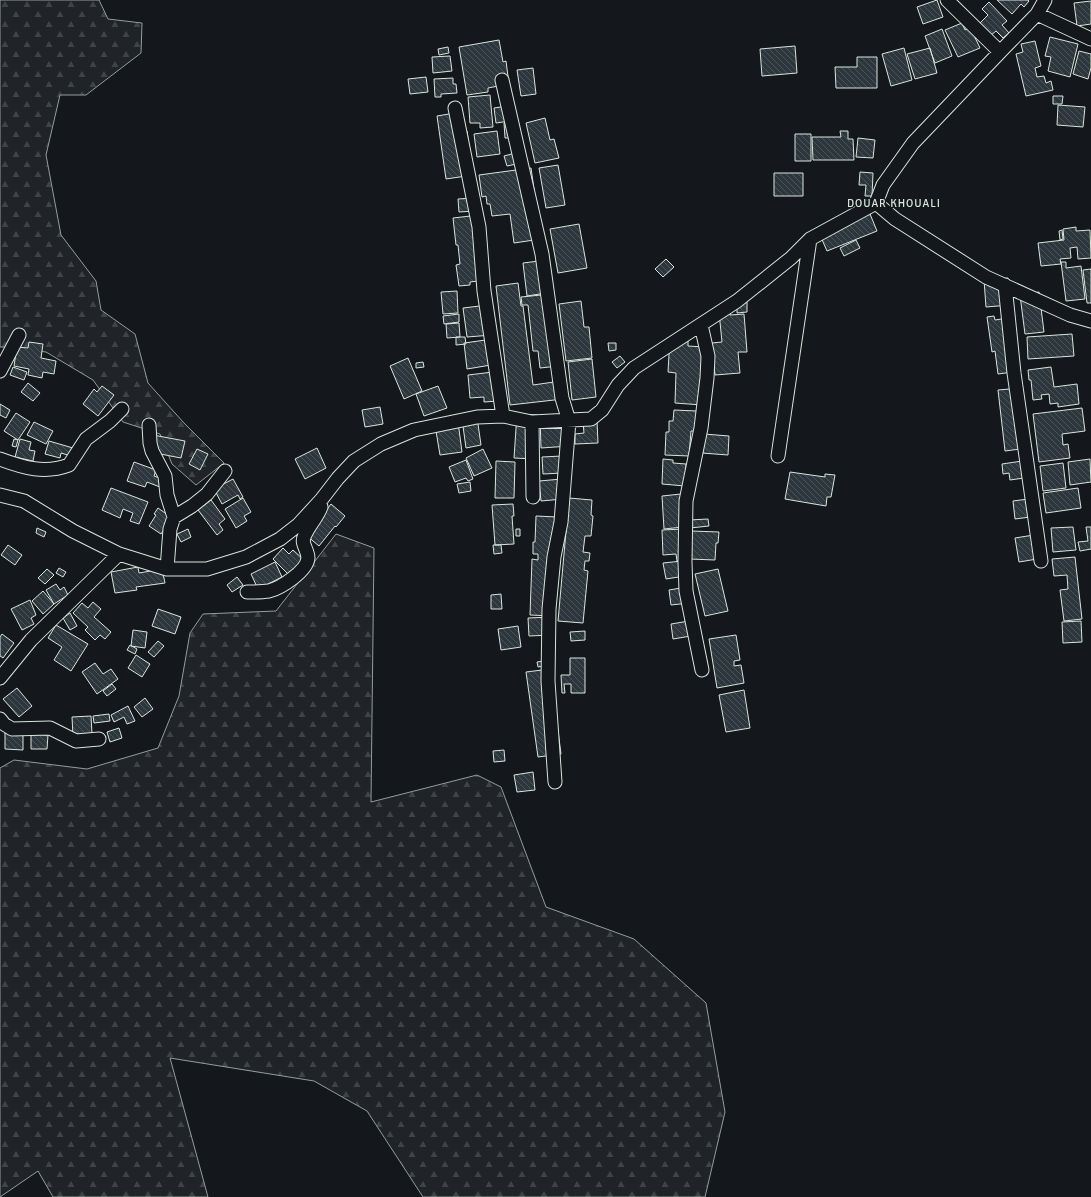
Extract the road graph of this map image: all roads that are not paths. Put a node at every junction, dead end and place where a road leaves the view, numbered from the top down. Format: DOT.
graph roads {
  1 [pos="947,0"];
  2 [pos="1045,0"];
  3 [pos="1037,14"];
  4 [pos="1091,30"];
  5 [pos="1076,33"];
  6 [pos="1091,39"];
  7 [pos="1000,52"];
  8 [pos="502,80"];
  9 [pos="455,108"];
  10 [pos="876,203"];
  11 [pos="810,239"];
  12 [pos="1005,285"];
  13 [pos="1091,321"];
  14 [pos="701,325"];
  15 [pos="19,335"];
  16 [pos="0,370"];
  17 [pos="122,409"];
  18 [pos="503,416"];
  19 [pos="569,421"];
  20 [pos="532,422"];
  21 [pos="150,425"];
  22 [pos="778,456"];
  23 [pos="0,459"];
  24 [pos="225,471"];
  25 [pos="0,495"];
  26 [pos="533,497"];
  27 [pos="321,500"];
  28 [pos="174,517"];
  29 [pos="119,554"];
  30 [pos="1041,561"];
  31 [pos="167,569"];
  32 [pos="247,592"];
  33 [pos="702,670"];
  34 [pos="0,678"];
  35 [pos="0,719"];
  36 [pos="99,739"];
  37 [pos="555,782"];
  1 -- 7 [label="street"];
  2 -- 3 [label="street"];
  3 -- 5 [label="street"];
  3 -- 7 [label="street"];
  4 -- 5 [label="street"];
  5 -- 6 [label="street"];
  7 -- 10 [label="street"];
  8 -- 19 [label="street"];
  9 -- 18 [label="street"];
  10 -- 11 [label="street"];
  10 -- 12 [label="street"];
  11 -- 14 [label="street"];
  11 -- 22 [label="street"];
  12 -- 13 [label="street"];
  12 -- 30 [label="street"];
  14 -- 19 [label="street"];
  14 -- 33 [label="street"];
  15 -- 16 [label="street"];
  17 -- 23 [label="street"];
  18 -- 20 [label="street"];
  18 -- 27 [label="street"];
  19 -- 20 [label="street"];
  19 -- 37 [label="street"];
  20 -- 26 [label="street"];
  21 -- 28 [label="street"];
  24 -- 28 [label="street"];
  25 -- 29 [label="street"];
  27 -- 31 [label="street"];
  27 -- 32 [label="street"];
  28 -- 31 [label="street"];
  29 -- 31 [label="street"];
  29 -- 34 [label="street"];
  35 -- 36 [label="street"];
}
